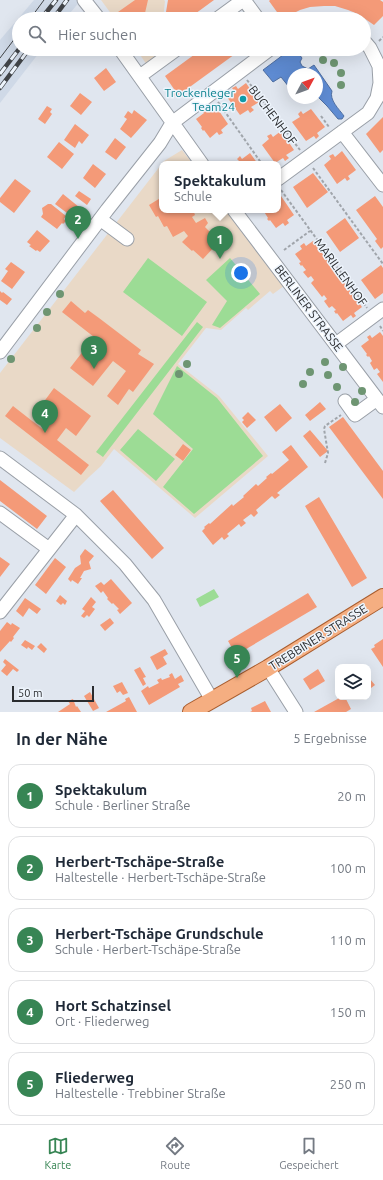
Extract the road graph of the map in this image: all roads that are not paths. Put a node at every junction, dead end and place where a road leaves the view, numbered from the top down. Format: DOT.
graph roads {
  1 [pos="84,0"];
  2 [pos="244,0"];
  3 [pos="93,12"];
  4 [pos="228,12"];
  5 [pos="253,12"];
  6 [pos="371,50"];
  7 [pos="125,56"];
  8 [pos="167,56"];
  9 [pos="261,56"];
  10 [pos="140,76"];
  11 [pos="172,123"];
  12 [pos="342,132"];
  13 [pos="200,161"];
  14 [pos="281,177"];
  15 [pos="381,178"];
  16 [pos="237,213"];
  17 [pos="100,219"];
  18 [pos="127,240"];
  19 [pos="378,313"];
  20 [pos="336,344"];
  21 [pos="0,352"];
  22 [pos="380,403"];
  23 [pos="347,405"];
  24 [pos="0,458"];
  25 [pos="0,513"];
  26 [pos="76,515"];
  27 [pos="49,549"];
  28 [pos="383,597"];
  29 [pos="0,612"];
  30 [pos="268,668"];
  31 [pos="212,700"];
  32 [pos="191,712"];
  33 [pos="296,712"];
  1 -- 3 [label="street"];
  2 -- 4 [label="street"];
  2 -- 5 [label="street"];
  6 -- 12 [label="street"];
  7 -- 10 [label="street"];
  8 -- 10 [label="street"];
  9 -- 11 [label="street"];
  10 -- 11 [label="street"];
  11 -- 13 [label="street"];
  11 -- 17 [label="street"];
  12 -- 14 [label="street"];
  12 -- 15 [label="street"];
  16 -- 20 [label="street, BERLINER STRASSE"];
  17 -- 18 [label="street"];
  17 -- 21 [label="street"];
  19 -- 20 [label="street"];
  20 -- 22 [label="street, BERLINER STRASSE"];
  22 -- 23 [label="street"];
  24 -- 26 [label="street"];
  25 -- 27 [label="street"];
  26 -- 27 [label="street"];
  26 -- 31 [label="street"];
  27 -- 29 [label="street"];
  28 -- 30 [label="main road, TREBBINER STRASSE"];
  30 -- 31 [label="main road, TREBBINER STRASSE"];
  30 -- 33 [label="street"];
  31 -- 32 [label="main road, TREBBINER STRASSE"];
}
